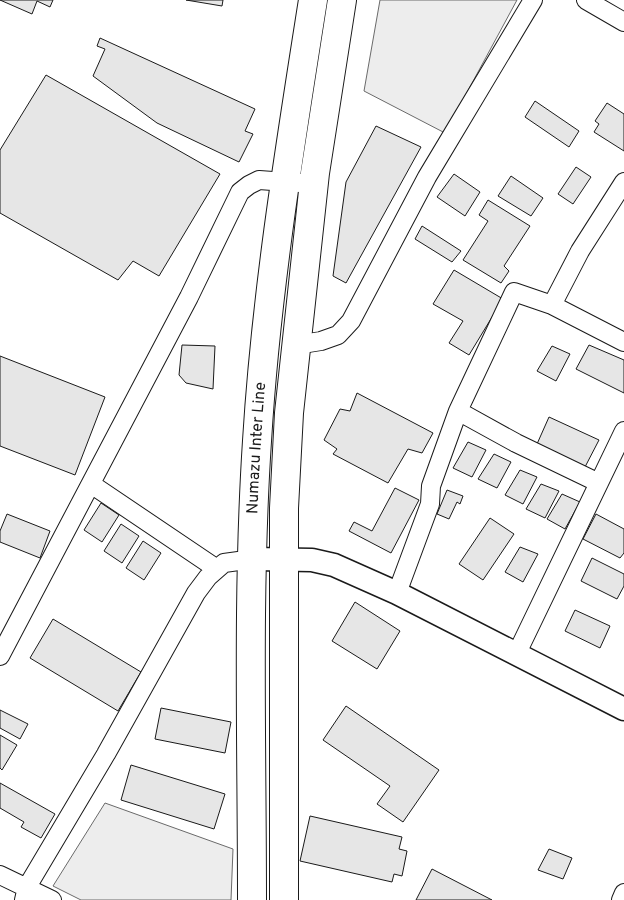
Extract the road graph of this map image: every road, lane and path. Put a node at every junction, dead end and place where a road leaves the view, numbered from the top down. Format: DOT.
graph roads {
  1 [pos="313,0"];
  2 [pos="342,0"];
  3 [pos="533,0"];
  4 [pos="586,0"];
  5 [pos="624,22"];
  6 [pos="624,182"];
  7 [pos="284,183"];
  8 [pos="314,184"];
  9 [pos="552,305"];
  10 [pos="624,342"];
  11 [pos="296,346"];
  12 [pos="458,411"];
  13 [pos="624,431"];
  14 [pos="599,483"];
  15 [pos="91,484"];
  16 [pos="284,558"];
  17 [pos="253,559"];
  18 [pos="217,569"];
  19 [pos="397,593"];
  20 [pos="517,653"];
  21 [pos="0,656"];
  22 [pos="624,708"];
  23 [pos="0,875"];
  24 [pos="624,893"];
  25 [pos="25,894"];
  26 [pos="52,900"];
  27 [pos="252,900"];
  28 [pos="284,900"];
  29 [pos="621,900"];
  1 -- 7 [label="main road, Numazu Inter Line"];
  2 -- 8 [label="main road, Numazu Inter Line"];
  3 -- 11 [label="street"];
  4 -- 5 [label="street"];
  6 -- 9 [label="street"];
  7 -- 8 [label="street"];
  7 -- 15 [label="street"];
  7 -- 17 [label="main road, Numazu Inter Line"];
  8 -- 11 [label="main road, Numazu Inter Line"];
  9 -- 10 [label="street"];
  9 -- 12 [label="street"];
  11 -- 16 [label="main road, Numazu Inter Line"];
  12 -- 14 [label="street"];
  12 -- 19 [label="street"];
  13 -- 14 [label="street"];
  14 -- 20 [label="street"];
  15 -- 18 [label="street"];
  15 -- 21 [label="street"];
  16 -- 17 [label="street"];
  16 -- 19 [label="street"];
  16 -- 28 [label="main road, Numazu Inter Line"];
  17 -- 18 [label="street"];
  17 -- 27 [label="main road, Numazu Inter Line"];
  18 -- 25 [label="street"];
  19 -- 20 [label="street"];
  20 -- 22 [label="street"];
  23 -- 25 [label="street"];
  24 -- 29 [label="street"];
  25 -- 26 [label="street"];
}
